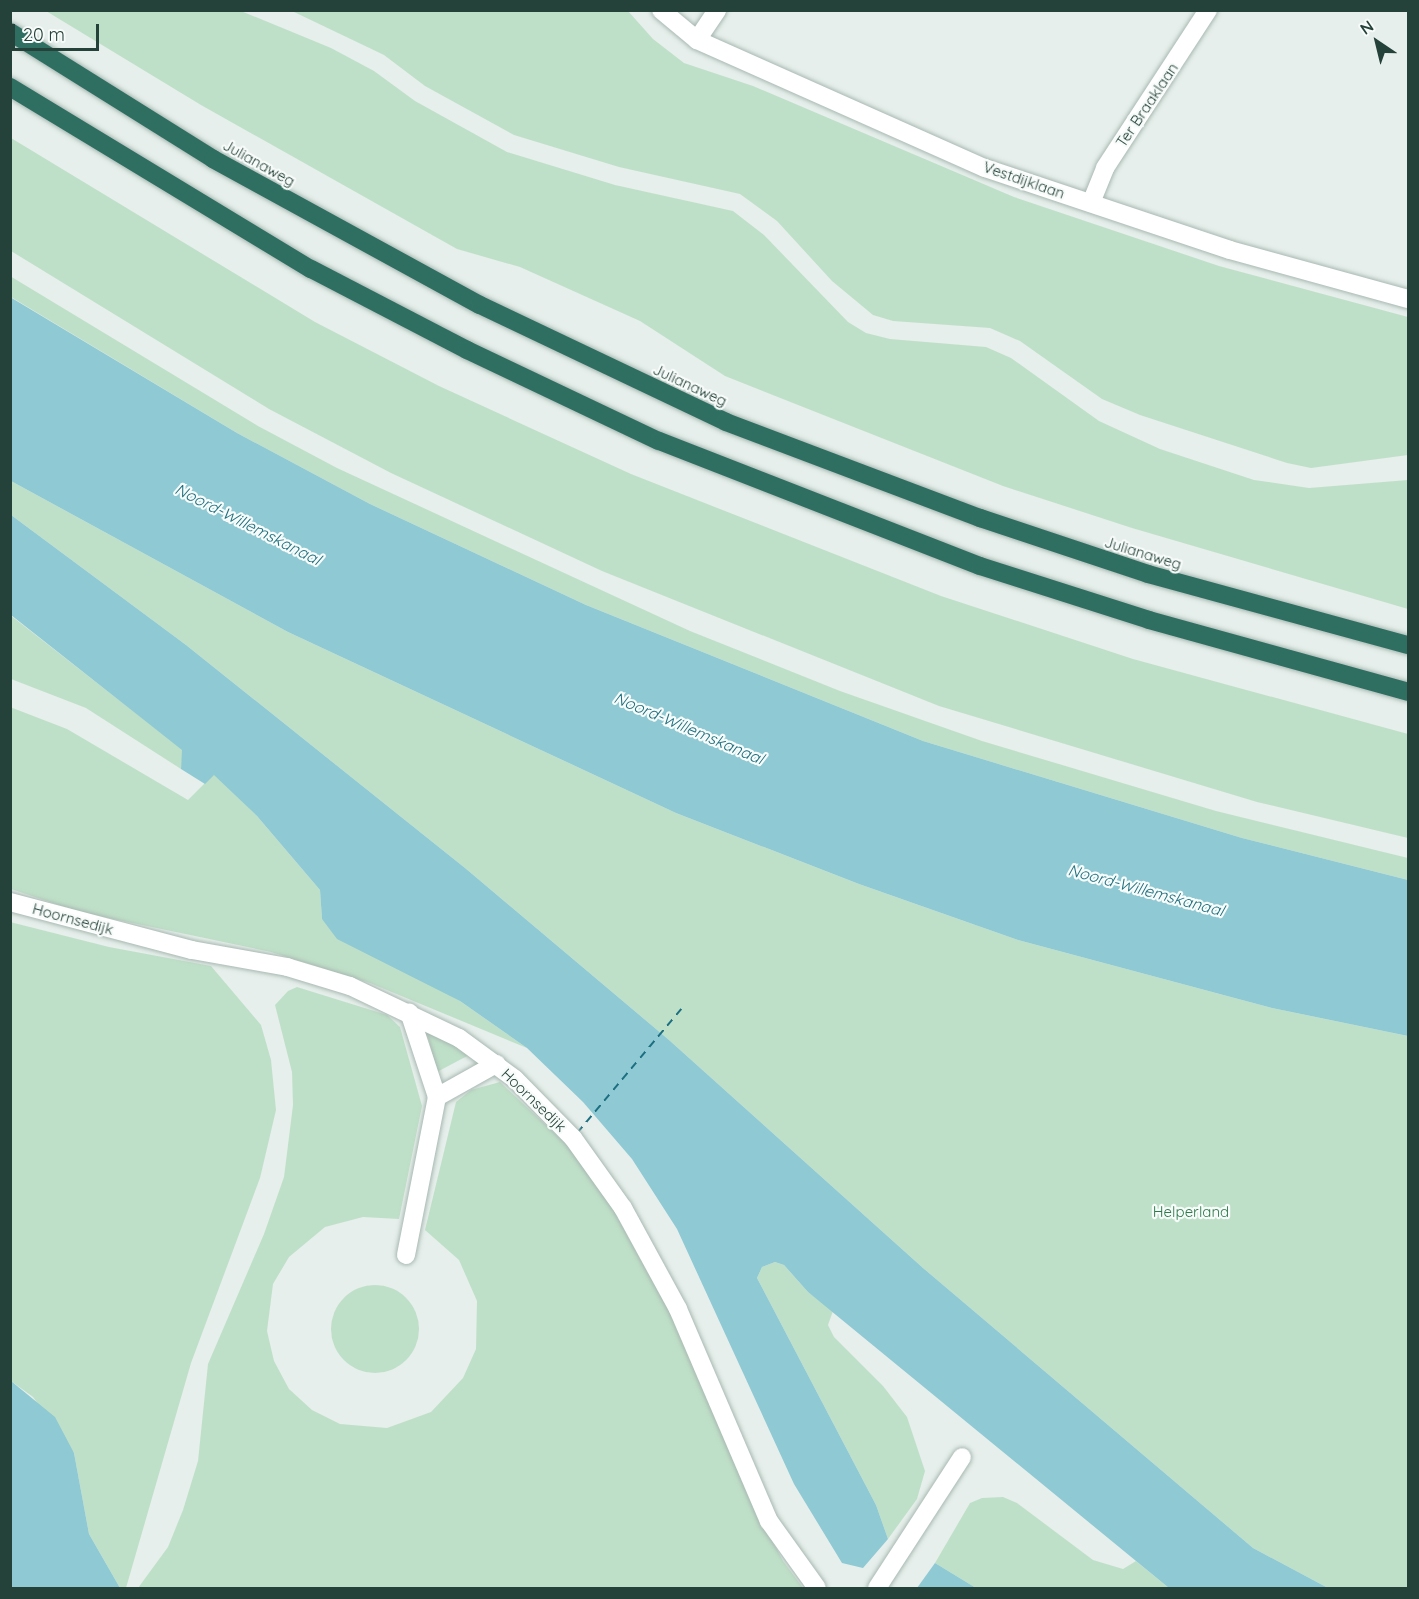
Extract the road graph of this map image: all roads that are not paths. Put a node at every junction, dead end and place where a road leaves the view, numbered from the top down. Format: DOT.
graph roads {
  1 [pos="661,10"];
  2 [pos="717,10"];
  3 [pos="1208,10"];
  4 [pos="10,32"];
  5 [pos="697,40"];
  6 [pos="10,87"];
  7 [pos="1091,203"];
  8 [pos="1408,299"];
  9 [pos="1408,645"];
  10 [pos="1408,692"];
  11 [pos="10,902"];
  12 [pos="409,1012"];
  13 [pos="496,1064"];
  14 [pos="437,1097"];
  15 [pos="406,1255"];
  16 [pos="962,1457"];
  17 [pos="817,1588"];
  18 [pos="877,1588"];
  1 -- 5 [label="street, Vestdijklaan"];
  2 -- 5 [label="street"];
  3 -- 7 [label="street, Ter Braaklaan"];
  4 -- 9 [label="highway, Julianaweg"];
  5 -- 7 [label="street, Vestdijklaan"];
  6 -- 10 [label="highway"];
  7 -- 8 [label="street, Vestdijklaan"];
  11 -- 12 [label="street, Hoornsedijk"];
  12 -- 13 [label="street, Hoornsedijk"];
  12 -- 14 [label="street"];
  13 -- 14 [label="street"];
  13 -- 17 [label="street, Hoornsedijk"];
  14 -- 15 [label="street"];
  16 -- 18 [label="street"];
}
